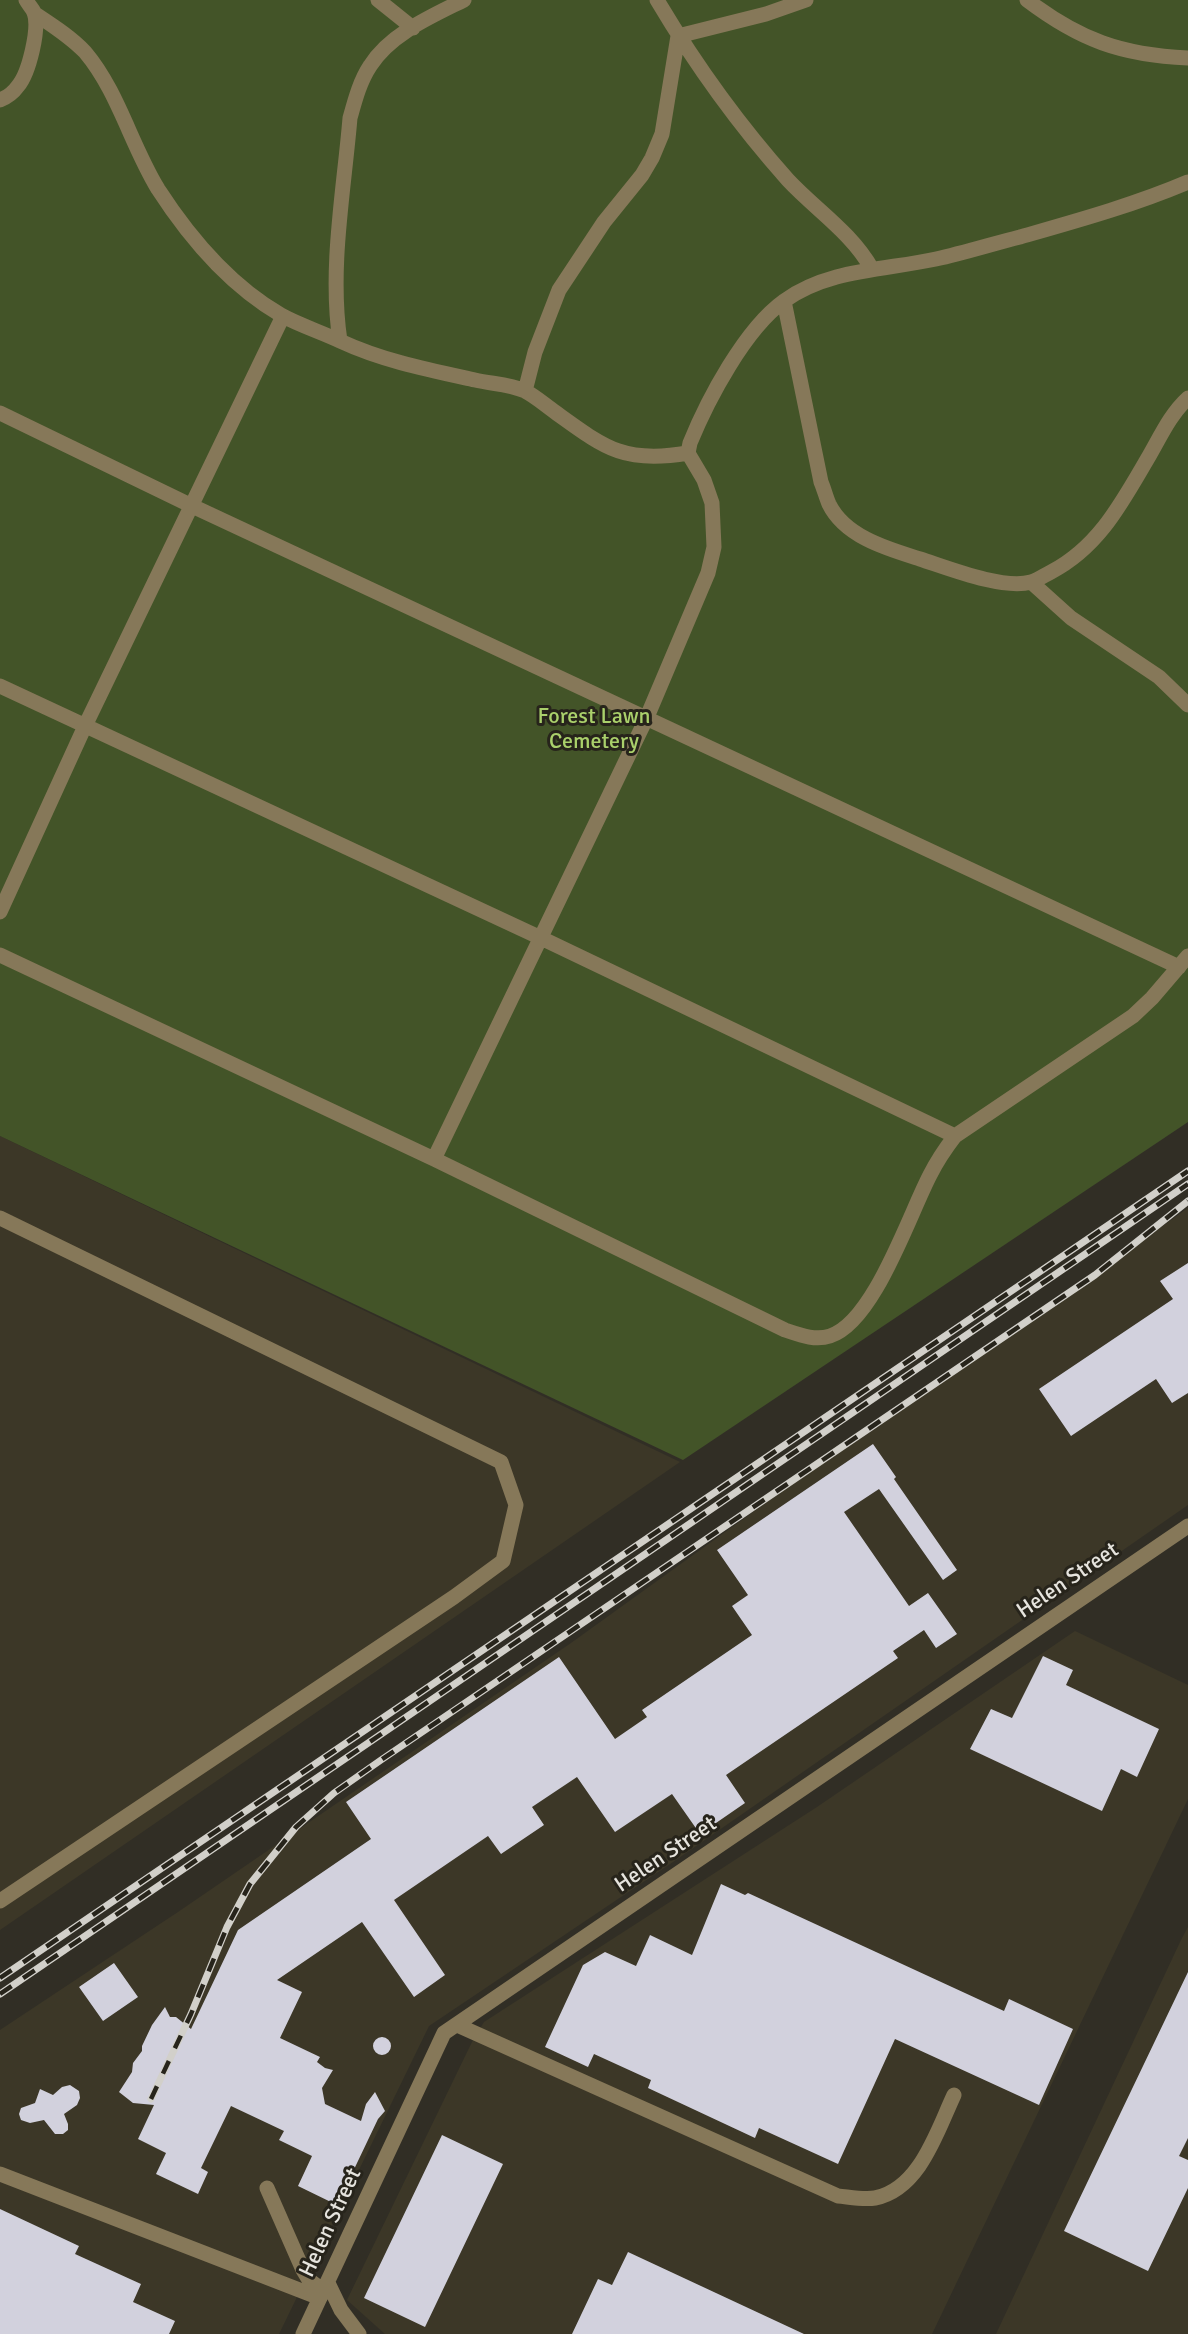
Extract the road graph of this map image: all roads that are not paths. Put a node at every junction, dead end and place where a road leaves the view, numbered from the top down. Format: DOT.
graph roads {
  1 [pos="378,0"];
  2 [pos="464,0"];
  3 [pos="657,0"];
  4 [pos="806,0"];
  5 [pos="1027,0"];
  6 [pos="30,6"];
  7 [pos="414,28"];
  8 [pos="678,36"];
  9 [pos="1188,58"];
  10 [pos="0,100"];
  11 [pos="1188,182"];
  12 [pos="872,269"];
  13 [pos="784,301"];
  14 [pos="283,316"];
  15 [pos="340,341"];
  16 [pos="525,391"];
  17 [pos="1188,398"];
  18 [pos="0,413"];
  19 [pos="688,453"];
  20 [pos="190,505"];
  21 [pos="1031,582"];
  22 [pos="0,686"];
  23 [pos="1188,705"];
  24 [pos="646,717"];
  25 [pos="85,726"];
  26 [pos="0,912"];
  27 [pos="541,939"];
  28 [pos="0,955"];
  29 [pos="1183,962"];
  30 [pos="955,1136"];
  31 [pos="434,1160"];
  32 [pos="0,1218"];
  33 [pos="1188,1526"];
  34 [pos="0,1901"];
  35 [pos="457,2025"];
  36 [pos="954,2095"];
  37 [pos="0,2174"];
  38 [pos="267,2188"];
  39 [pos="324,2291"];
  40 [pos="303,2334"];
  41 [pos="358,2334"];
  1 -- 7 [label="street"];
  2 -- 7 [label="street"];
  3 -- 8 [label="street"];
  4 -- 8 [label="street"];
  5 -- 9 [label="street"];
  6 -- 10 [label="street"];
  6 -- 14 [label="street"];
  7 -- 15 [label="street"];
  8 -- 12 [label="street"];
  8 -- 16 [label="street"];
  11 -- 12 [label="street"];
  12 -- 13 [label="street"];
  13 -- 19 [label="street"];
  13 -- 21 [label="street"];
  14 -- 15 [label="street"];
  14 -- 20 [label="street"];
  15 -- 16 [label="street"];
  16 -- 19 [label="street"];
  17 -- 21 [label="street"];
  18 -- 20 [label="street"];
  19 -- 24 [label="street"];
  20 -- 24 [label="street"];
  20 -- 25 [label="street"];
  21 -- 23 [label="street"];
  22 -- 25 [label="street"];
  24 -- 27 [label="street"];
  24 -- 29 [label="street"];
  25 -- 26 [label="street"];
  25 -- 27 [label="street"];
  27 -- 30 [label="street"];
  27 -- 31 [label="street"];
  28 -- 31 [label="street"];
  29 -- 30 [label="street"];
  30 -- 31 [label="street"];
  32 -- 34 [label="street"];
  33 -- 35 [label="street, Helen Street"];
  35 -- 36 [label="street"];
  35 -- 39 [label="street, Helen Street"];
  37 -- 39 [label="street"];
  38 -- 39 [label="street"];
  39 -- 40 [label="street, Helen Street"];
  39 -- 41 [label="street"];
}
